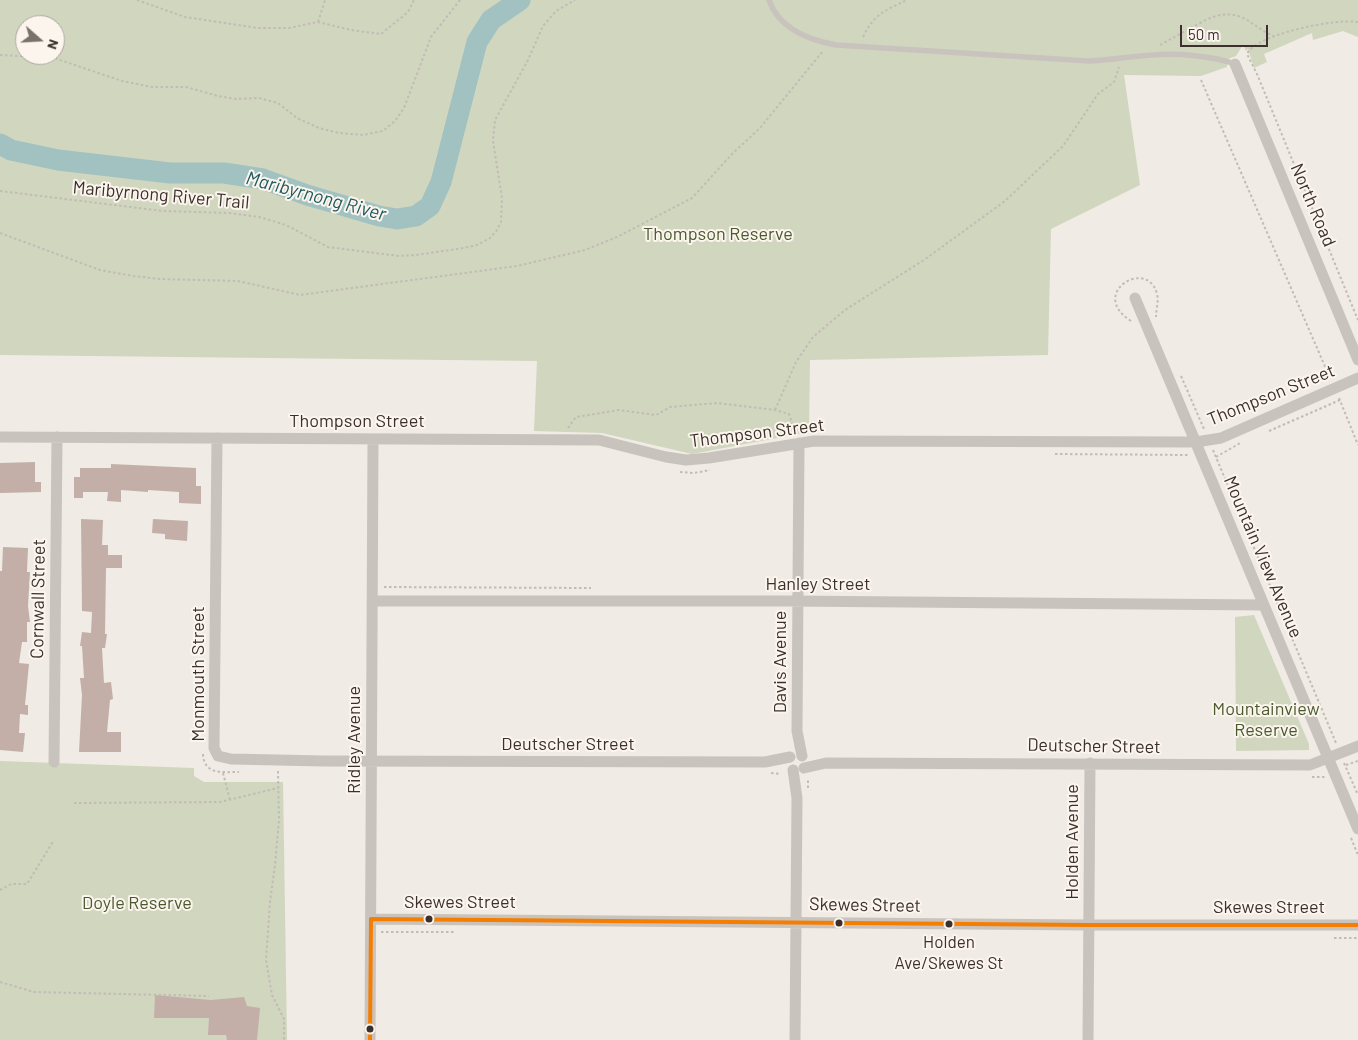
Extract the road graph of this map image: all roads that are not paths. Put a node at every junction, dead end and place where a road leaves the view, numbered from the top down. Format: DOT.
graph roads {
  1 [pos="769,0"];
  2 [pos="1235,64"];
  3 [pos="1135,298"];
  4 [pos="1358,360"];
  5 [pos="1358,378"];
  6 [pos="0,437"];
  7 [pos="57,437"];
  8 [pos="217,438"];
  9 [pos="373,440"];
  10 [pos="1190,442"];
  11 [pos="799,443"];
  12 [pos="373,601"];
  13 [pos="798,601"];
  14 [pos="1264,606"];
  15 [pos="1358,746"];
  16 [pos="1328,759"];
  17 [pos="371,761"];
  18 [pos="54,762"];
  19 [pos="1090,763"];
  20 [pos="796,764"];
  21 [pos="1358,829"];
  22 [pos="376,919"];
  23 [pos="796,922"];
  24 [pos="1089,925"];
  25 [pos="1358,925"];
  26 [pos="370,1040"];
  27 [pos="795,1040"];
  28 [pos="1088,1040"];
  1 -- 2 [label="lane"];
  2 -- 4 [label="street, North Road"];
  3 -- 10 [label="street, Mountain View Avenue"];
  5 -- 10 [label="street, Thompson Street"];
  6 -- 7 [label="street, Thompson Street"];
  7 -- 8 [label="street, Thompson Street"];
  7 -- 18 [label="street, Cornwall Street"];
  8 -- 9 [label="street, Thompson Street"];
  8 -- 17 [label="street, Monmouth Street"];
  9 -- 11 [label="street, Thompson Street"];
  9 -- 12 [label="street, Ridley Avenue"];
  10 -- 11 [label="street, Thompson Street"];
  10 -- 14 [label="street, Mountain View Avenue"];
  11 -- 13 [label="street, Davis Avenue"];
  12 -- 13 [label="street, Hanley Street"];
  12 -- 17 [label="street, Ridley Avenue"];
  13 -- 14 [label="street, Hanley Street"];
  13 -- 20 [label="street, Davis Avenue"];
  14 -- 16 [label="street, Mountain View Avenue"];
  15 -- 16 [label="street, Deutscher Street"];
  16 -- 19 [label="street, Deutscher Street"];
  16 -- 21 [label="street, Mountain View Avenue"];
  17 -- 20 [label="street, Deutscher Street"];
  17 -- 22 [label="street, Ridley Avenue"];
  19 -- 20 [label="street, Deutscher Street"];
  19 -- 24 [label="street, Holden Avenue"];
  20 -- 23 [label="street, Davis Avenue"];
  22 -- 23 [label="street, Skewes Street"];
  22 -- 26 [label="street, Ridley Avenue"];
  23 -- 24 [label="street, Skewes Street"];
  23 -- 27 [label="street, Davis Avenue"];
  24 -- 25 [label="street, Skewes Street"];
  24 -- 28 [label="street, Holden Avenue"];
}
